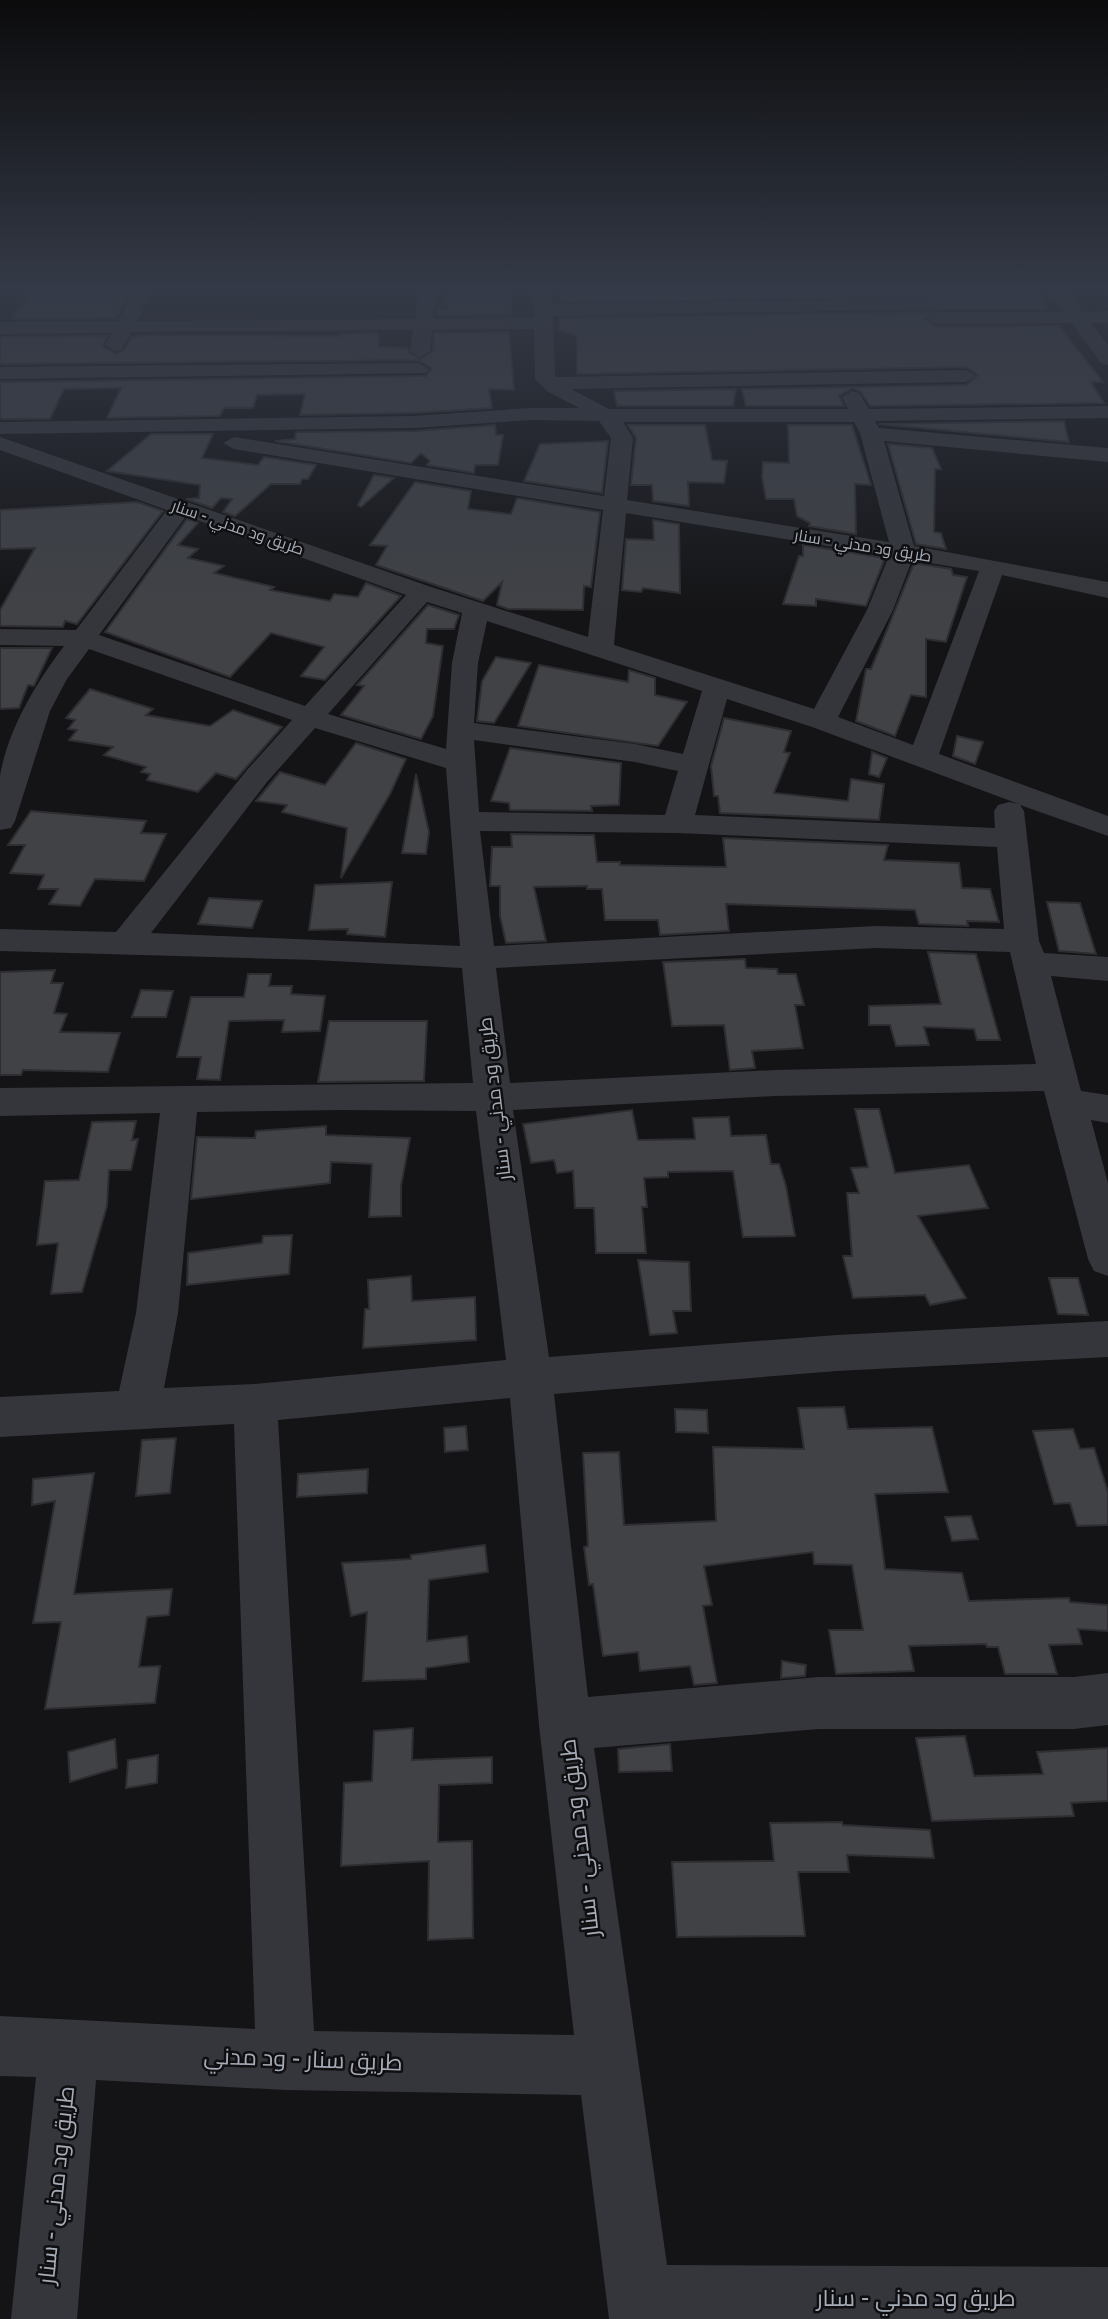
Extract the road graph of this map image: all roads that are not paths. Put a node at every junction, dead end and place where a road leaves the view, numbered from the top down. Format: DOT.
graph roads {
  1 [pos="92,396"];
  2 [pos="416,396"];
  3 [pos="572,396"];
  4 [pos="851,396"];
  5 [pos="977,396"];
  6 [pos="415,406"];
  7 [pos="86,410"];
  8 [pos="986,412"];
  9 [pos="1108,412"];
  10 [pos="608,418"];
  11 [pos="867,425"];
  12 [pos="132,426"];
  13 [pos="0,428"];
  14 [pos="0,443"];
  15 [pos="1108,455"];
  16 [pos="181,507"];
  17 [pos="617,507"];
  18 [pos="903,551"];
  19 [pos="993,566"];
  20 [pos="1108,590"];
  21 [pos="422,592"];
  22 [pos="476,610"];
  23 [pos="0,636"];
  24 [pos="82,638"];
  25 [pos="600,649"];
  26 [pos="717,687"];
  27 [pos="309,717"];
  28 [pos="822,721"];
  29 [pos="460,747"];
  30 [pos="923,757"];
  31 [pos="693,765"];
  32 [pos="1006,789"];
  33 [pos="0,821"];
  34 [pos="464,821"];
  35 [pos="677,824"];
  36 [pos="1108,827"];
  37 [pos="1013,838"];
  38 [pos="0,940"];
  39 [pos="125,942"];
  40 [pos="1027,952"];
  41 [pos="478,958"];
  42 [pos="1108,969"];
  43 [pos="1063,1090"];
  44 [pos="493,1097"];
  45 [pos="180,1099"];
  46 [pos="0,1102"];
  47 [pos="1108,1109"];
  48 [pos="1108,1259"];
  49 [pos="1108,1339"];
  50 [pos="530,1377"];
  51 [pos="255,1403"];
  52 [pos="138,1408"];
  53 [pos="0,1417"];
  54 [pos="1108,1699"];
  55 [pos="565,1725"];
  56 [pos="0,2046"];
  57 [pos="69,2052"];
  58 [pos="286,2060"];
  59 [pos="607,2066"];
  60 [pos="1108,2300"];
  61 [pos="641,2308"];
  62 [pos="44,2319"];
  1 -- 7 [label="street"];
  2 -- 6 [label="street"];
  3 -- 10 [label="street"];
  4 -- 11 [label="street"];
  5 -- 8 [label="street"];
  6 -- 10 [label="street, طريق ود مدني - سنار"];
  6 -- 12 [label="street, طريق ود مدني - سنار"];
  7 -- 12 [label="street, طريق ود مدني - سنار"];
  7 -- 13 [label="street, طريق ود مدني - سنار"];
  8 -- 9 [label="street, طريق ود مدني - سنار"];
  8 -- 11 [label="street, طريق ود مدني - سنار"];
  10 -- 11 [label="street, طريق ود مدني - سنار"];
  10 -- 17 [label="street"];
  11 -- 15 [label="street, طريق ود مدني - سنار"];
  11 -- 18 [label="street"];
  12 -- 17 [label="street, طريق ود مدني - سنار"];
  14 -- 16 [label="street, طريق ود مدني - سنار"];
  16 -- 21 [label="street, طريق ود مدني - سنار"];
  16 -- 24 [label="street"];
  17 -- 18 [label="street, طريق ود مدني - سنار"];
  17 -- 25 [label="street"];
  18 -- 19 [label="street, طريق ود مدني - سنار"];
  18 -- 28 [label="street"];
  19 -- 20 [label="street, طريق ود مدني - سنار"];
  19 -- 30 [label="street"];
  21 -- 22 [label="street, طريق ود مدني - سنار"];
  21 -- 27 [label="street"];
  22 -- 25 [label="street, طريق ود مدني - سنار"];
  22 -- 29 [label="street, طريق ود مدني - سنار"];
  23 -- 24 [label="street"];
  24 -- 27 [label="street"];
  24 -- 33 [label="street"];
  25 -- 26 [label="street, طريق ود مدني - سنار"];
  26 -- 28 [label="street, طريق ود مدني - سنار"];
  26 -- 31 [label="street"];
  27 -- 29 [label="street"];
  27 -- 39 [label="street"];
  28 -- 30 [label="street, طريق ود مدني - سنار"];
  29 -- 31 [label="street"];
  29 -- 34 [label="street, طريق ود مدني - سنار"];
  30 -- 32 [label="street, طريق ود مدني - سنار"];
  31 -- 35 [label="street"];
  32 -- 36 [label="street, طريق ود مدني - سنار"];
  32 -- 37 [label="street"];
  34 -- 35 [label="street"];
  34 -- 41 [label="street, طريق ود مدني - سنار"];
  35 -- 37 [label="street"];
  37 -- 40 [label="street"];
  38 -- 39 [label="street"];
  39 -- 41 [label="street"];
  40 -- 41 [label="street"];
  40 -- 42 [label="street"];
  40 -- 43 [label="street"];
  41 -- 44 [label="street, طريق ود مدني - سنار"];
  43 -- 44 [label="street"];
  43 -- 47 [label="street"];
  43 -- 48 [label="street"];
  44 -- 45 [label="street"];
  44 -- 50 [label="street, طريق ود مدني - سنار"];
  45 -- 46 [label="street"];
  45 -- 52 [label="street"];
  49 -- 50 [label="street"];
  50 -- 51 [label="street"];
  50 -- 55 [label="street, طريق ود مدني - سنار"];
  51 -- 52 [label="street"];
  51 -- 58 [label="street"];
  52 -- 53 [label="street"];
  54 -- 55 [label="street"];
  55 -- 59 [label="street, طريق ود مدني - سنار"];
  56 -- 57 [label="street, طريق سنار - ود مدني"];
  57 -- 58 [label="street, طريق سنار - ود مدني"];
  57 -- 62 [label="street, طريق ود مدني - سنار"];
  58 -- 59 [label="street, طريق سنار - ود مدني"];
  59 -- 61 [label="street, طريق ود مدني - سنار"];
  60 -- 61 [label="street, طريق ود مدني - سنار"];
}
